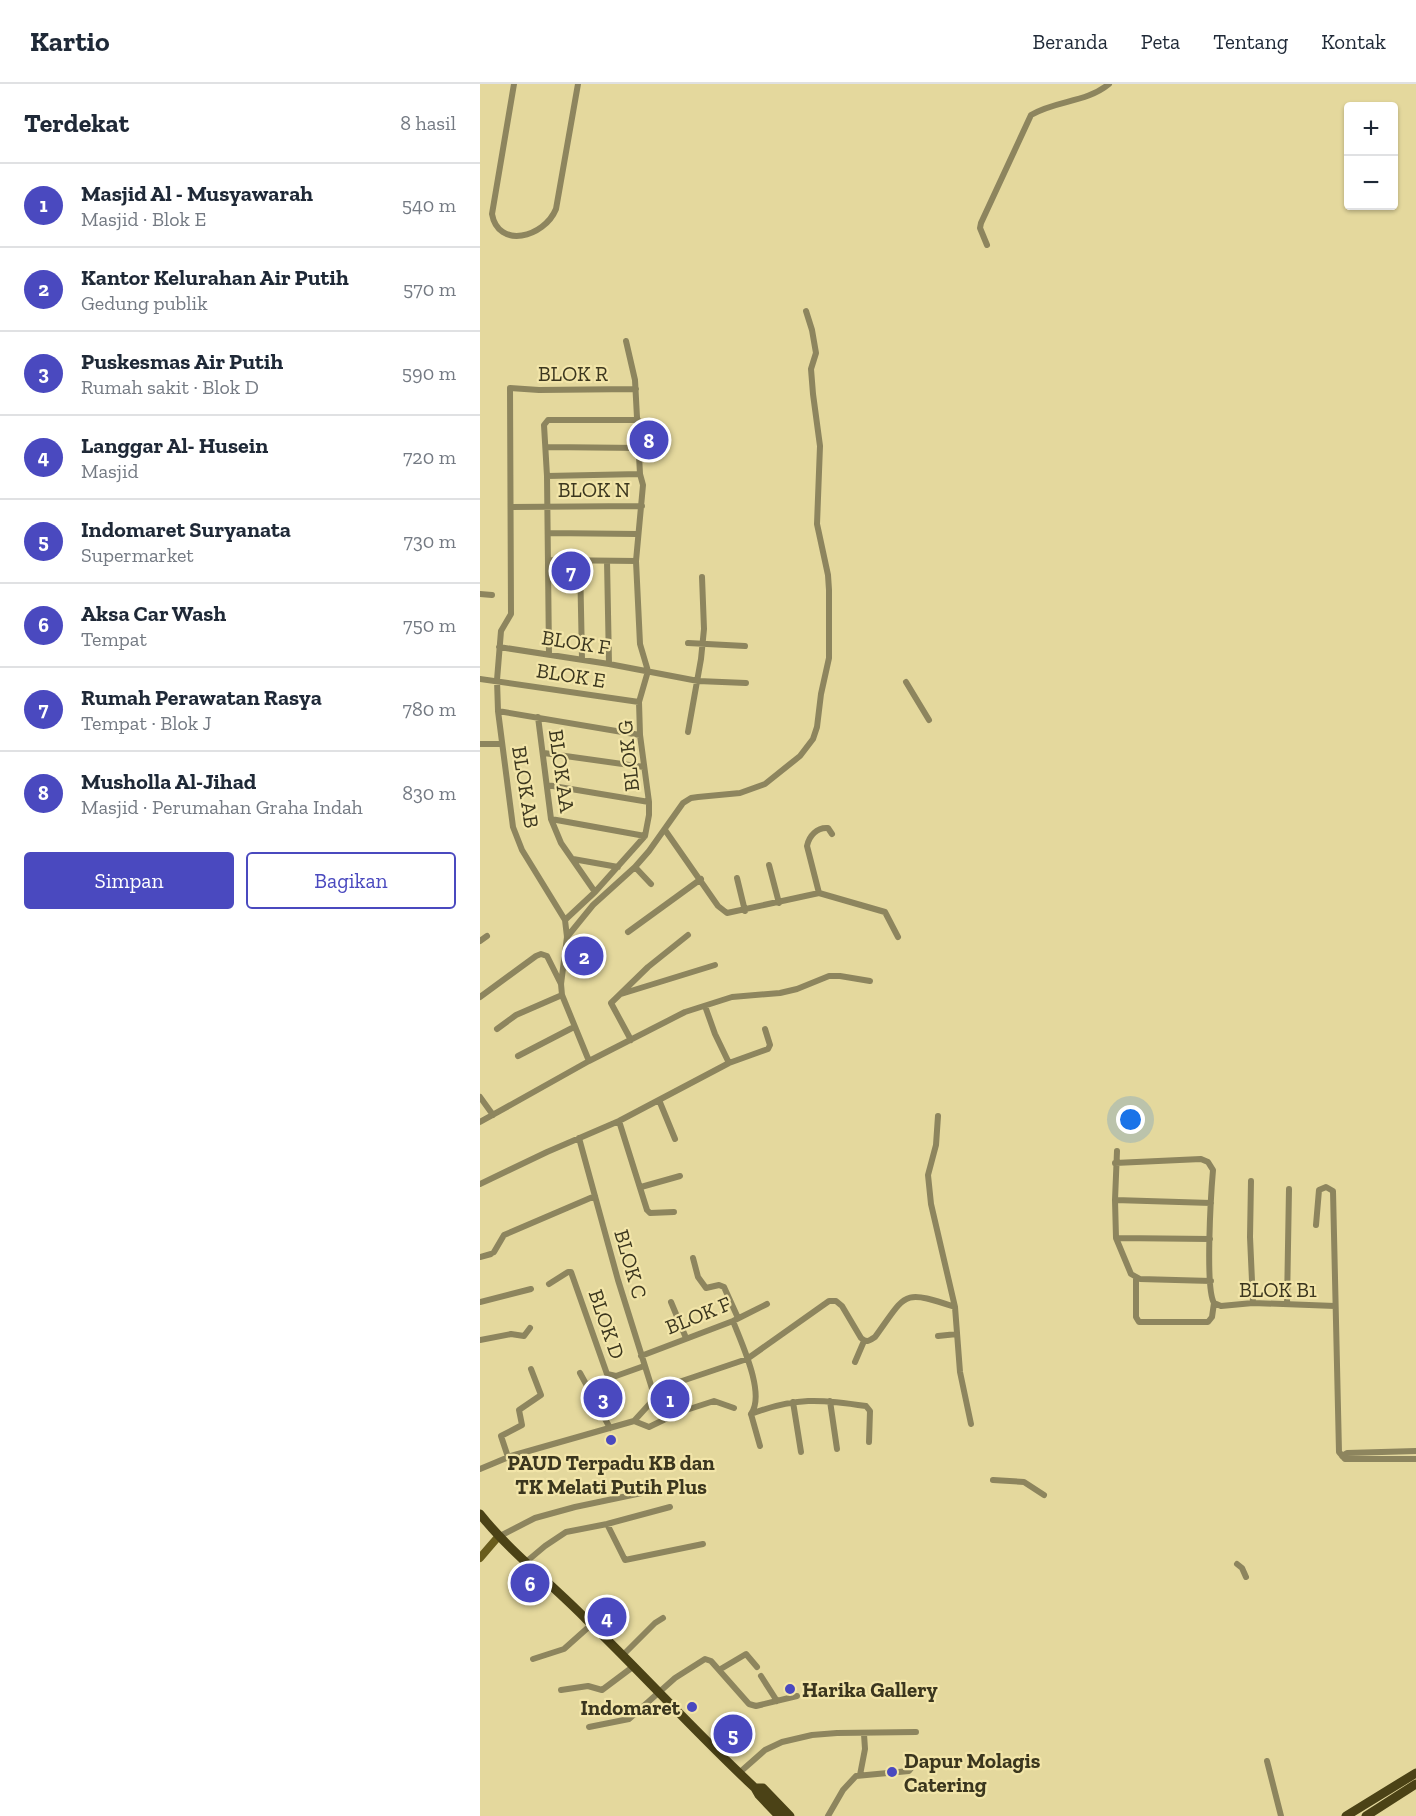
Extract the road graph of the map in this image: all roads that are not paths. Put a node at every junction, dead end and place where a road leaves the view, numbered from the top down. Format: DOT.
graph roads {
  1 [pos="514,84"];
  2 [pos="578,84"];
  3 [pos="1109,84"];
  4 [pos="987,245"];
  5 [pos="806,311"];
  6 [pos="626,341"];
  7 [pos="510,388"];
  8 [pos="636,389"];
  9 [pos="638,420"];
  10 [pos="546,447"];
  11 [pos="639,448"];
  12 [pos="640,474"];
  13 [pos="547,476"];
  14 [pos="546,506"];
  15 [pos="642,506"];
  16 [pos="511,507"];
  17 [pos="548,533"];
  18 [pos="637,534"];
  19 [pos="548,560"];
  20 [pos="580,561"];
  21 [pos="607,561"];
  22 [pos="636,561"];
  23 [pos="702,577"];
  24 [pos="480,594"];
  25 [pos="492,595"];
  26 [pos="688,643"];
  27 [pos="703,644"];
  28 [pos="745,645"];
  29 [pos="499,647"];
  30 [pos="549,654"];
  31 [pos="582,659"];
  32 [pos="609,664"];
  33 [pos="648,671"];
  34 [pos="480,679"];
  35 [pos="497,680"];
  36 [pos="698,681"];
  37 [pos="906,682"];
  38 [pos="747,683"];
  39 [pos="639,702"];
  40 [pos="498,711"];
  41 [pos="538,717"];
  42 [pos="929,720"];
  43 [pos="688,732"];
  44 [pos="640,735"];
  45 [pos="480,744"];
  46 [pos="502,744"];
  47 [pos="543,753"];
  48 [pos="644,767"];
  49 [pos="547,785"];
  50 [pos="649,802"];
  51 [pos="551,819"];
  52 [pos="664,830"];
  53 [pos="832,834"];
  54 [pos="645,836"];
  55 [pos="573,859"];
  56 [pos="769,865"];
  57 [pos="618,867"];
  58 [pos="635,867"];
  59 [pos="737,878"];
  60 [pos="700,879"];
  61 [pos="651,884"];
  62 [pos="595,892"];
  63 [pos="819,894"];
  64 [pos="779,903"];
  65 [pos="745,911"];
  66 [pos="565,920"];
  67 [pos="628,932"];
  68 [pos="688,935"];
  69 [pos="487,936"];
  70 [pos="567,937"];
  71 [pos="898,937"];
  72 [pos="480,941"];
  73 [pos="715,965"];
  74 [pos="870,981"];
  75 [pos="561,984"];
  76 [pos="480,987"];
  77 [pos="620,994"];
  78 [pos="482,995"];
  79 [pos="562,995"];
  80 [pos="705,1006"];
  81 [pos="574,1027"];
  82 [pos="497,1029"];
  83 [pos="765,1029"];
  84 [pos="631,1041"];
  85 [pos="518,1056"];
  86 [pos="590,1061"];
  87 [pos="729,1063"];
  88 [pos="480,1097"];
  89 [pos="659,1100"];
  90 [pos="493,1115"];
  91 [pos="938,1116"];
  92 [pos="619,1121"];
  93 [pos="480,1122"];
  94 [pos="579,1138"];
  95 [pos="675,1139"];
  96 [pos="1117,1151"];
  97 [pos="1115,1163"];
  98 [pos="680,1176"];
  99 [pos="1251,1181"];
  100 [pos="480,1184"];
  101 [pos="641,1187"];
  102 [pos="1289,1189"];
  103 [pos="595,1196"];
  104 [pos="1114,1200"];
  105 [pos="1210,1203"];
  106 [pos="674,1212"];
  107 [pos="1316,1226"];
  108 [pos="1116,1238"];
  109 [pos="1210,1239"];
  110 [pos="480,1257"];
  111 [pos="693,1258"];
  112 [pos="1136,1278"];
  113 [pos="1211,1281"];
  114 [pos="549,1284"];
  115 [pos="531,1289"];
  116 [pos="480,1302"];
  117 [pos="671,1302"];
  118 [pos="1253,1303"];
  119 [pos="767,1304"];
  120 [pos="1217,1304"];
  121 [pos="1287,1304"];
  122 [pos="1335,1306"];
  123 [pos="955,1307"];
  124 [pos="735,1319"];
  125 [pos="530,1328"];
  126 [pos="957,1334"];
  127 [pos="938,1336"];
  128 [pos="686,1338"];
  129 [pos="480,1340"];
  130 [pos="864,1341"];
  131 [pos="641,1356"];
  132 [pos="747,1359"];
  133 [pos="855,1362"];
  134 [pos="644,1366"];
  135 [pos="531,1369"];
  136 [pos="580,1373"];
  137 [pos="654,1398"];
  138 [pos="830,1401"];
  139 [pos="793,1402"];
  140 [pos="734,1408"];
  141 [pos="751,1414"];
  142 [pos="634,1421"];
  143 [pos="971,1424"];
  144 [pos="610,1428"];
  145 [pos="869,1442"];
  146 [pos="760,1446"];
  147 [pos="837,1449"];
  148 [pos="1416,1451"];
  149 [pos="801,1452"];
  150 [pos="1345,1456"];
  151 [pos="508,1457"];
  152 [pos="1416,1459"];
  153 [pos="480,1469"];
  154 [pos="993,1480"];
  155 [pos="656,1490"];
  156 [pos="1044,1495"];
  157 [pos="670,1507"];
  158 [pos="480,1514"];
  159 [pos="607,1524"];
  160 [pos="498,1537"];
  161 [pos="703,1544"];
  162 [pos="480,1558"];
  163 [pos="526,1562"];
  164 [pos="1237,1564"];
  165 [pos="1246,1577"];
  166 [pos="663,1618"];
  167 [pos="592,1624"];
  168 [pos="622,1655"];
  169 [pos="533,1659"];
  170 [pos="634,1666"];
  171 [pos="757,1667"];
  172 [pos="719,1670"];
  173 [pos="761,1676"];
  174 [pos="561,1690"];
  175 [pos="658,1692"];
  176 [pos="797,1696"];
  177 [pos="777,1701"];
  178 [pos="589,1727"];
  179 [pos="916,1732"];
  180 [pos="864,1734"];
  181 [pos="1267,1761"];
  182 [pos="913,1766"];
  183 [pos="739,1773"];
  184 [pos="1416,1773"];
  185 [pos="860,1775"];
  186 [pos="1416,1784"];
  187 [pos="755,1788"];
  188 [pos="779,1816"];
  189 [pos="790,1816"];
  190 [pos="828,1816"];
  191 [pos="1281,1816"];
  192 [pos="1346,1816"];
  193 [pos="1366,1816"];
  1 -- 2 [label="street"];
  3 -- 4 [label="street"];
  5 -- 52 [label="street"];
  6 -- 8 [label="street"];
  7 -- 8 [label="street, BLOK R"];
  7 -- 16 [label="street, BLOK AB"];
  8 -- 9 [label="street"];
  9 -- 10 [label="street"];
  9 -- 11 [label="street"];
  10 -- 11 [label="street"];
  10 -- 13 [label="street"];
  11 -- 12 [label="street"];
  12 -- 13 [label="street"];
  12 -- 15 [label="street"];
  13 -- 14 [label="street"];
  14 -- 15 [label="street, BLOK N"];
  14 -- 16 [label="street, BLOK N"];
  14 -- 17 [label="street"];
  15 -- 18 [label="street"];
  16 -- 29 [label="street, BLOK AB"];
  17 -- 18 [label="street"];
  17 -- 19 [label="street"];
  18 -- 22 [label="street"];
  19 -- 20 [label="street"];
  19 -- 30 [label="street"];
  20 -- 21 [label="street"];
  20 -- 31 [label="street"];
  21 -- 22 [label="street"];
  21 -- 32 [label="street"];
  22 -- 33 [label="street"];
  23 -- 27 [label="street"];
  24 -- 25 [label="street"];
  26 -- 27 [label="street"];
  27 -- 28 [label="street"];
  27 -- 36 [label="street"];
  29 -- 30 [label="street, BLOK F"];
  29 -- 35 [label="street, BLOK AB"];
  30 -- 31 [label="street, BLOK F"];
  31 -- 32 [label="street, BLOK F"];
  32 -- 33 [label="street, BLOK F"];
  33 -- 36 [label="street, BLOK F"];
  33 -- 39 [label="street, BLOK G"];
  34 -- 35 [label="street, BLOK E"];
  35 -- 39 [label="street, BLOK E"];
  35 -- 40 [label="street, BLOK AB"];
  36 -- 38 [label="street, BLOK F"];
  36 -- 43 [label="street"];
  37 -- 42 [label="street"];
  39 -- 44 [label="street, BLOK G"];
  40 -- 41 [label="street"];
  40 -- 46 [label="street, BLOK AB"];
  41 -- 44 [label="street"];
  41 -- 47 [label="street, BLOK AA"];
  44 -- 48 [label="street, BLOK G"];
  45 -- 46 [label="street"];
  46 -- 66 [label="street, BLOK AB"];
  47 -- 48 [label="street"];
  47 -- 49 [label="street, BLOK AA"];
  48 -- 50 [label="street, BLOK G"];
  49 -- 50 [label="street"];
  49 -- 51 [label="street, BLOK AA"];
  50 -- 54 [label="street, BLOK G"];
  51 -- 54 [label="street"];
  51 -- 55 [label="street, BLOK AA"];
  52 -- 58 [label="street"];
  52 -- 60 [label="street"];
  53 -- 63 [label="street"];
  54 -- 57 [label="street"];
  55 -- 57 [label="street"];
  55 -- 62 [label="street, BLOK AA"];
  56 -- 64 [label="street"];
  57 -- 62 [label="street"];
  58 -- 61 [label="street"];
  58 -- 70 [label="street"];
  59 -- 65 [label="street"];
  60 -- 65 [label="street"];
  60 -- 67 [label="street"];
  62 -- 66 [label="street"];
  63 -- 64 [label="street"];
  63 -- 71 [label="street"];
  64 -- 65 [label="street"];
  66 -- 70 [label="street"];
  68 -- 77 [label="street"];
  69 -- 72 [label="street"];
  70 -- 75 [label="street"];
  73 -- 77 [label="street"];
  74 -- 80 [label="street"];
  75 -- 78 [label="street"];
  75 -- 79 [label="street"];
  76 -- 78 [label="street"];
  77 -- 84 [label="street"];
  79 -- 81 [label="street"];
  79 -- 82 [label="street"];
  80 -- 84 [label="street"];
  80 -- 87 [label="street"];
  81 -- 85 [label="street"];
  81 -- 86 [label="street"];
  83 -- 87 [label="street"];
  84 -- 86 [label="street"];
  86 -- 90 [label="street"];
  87 -- 89 [label="street"];
  88 -- 90 [label="street"];
  89 -- 92 [label="street"];
  89 -- 95 [label="street"];
  90 -- 93 [label="street"];
  91 -- 123 [label="street"];
  92 -- 94 [label="street"];
  92 -- 101 [label="street"];
  94 -- 100 [label="street"];
  94 -- 103 [label="street, BLOK C"];
  96 -- 97 [label="street"];
  97 -- 104 [label="street"];
  97 -- 105 [label="street"];
  98 -- 101 [label="street"];
  99 -- 118 [label="street"];
  101 -- 106 [label="street"];
  102 -- 121 [label="street"];
  103 -- 110 [label="street"];
  103 -- 131 [label="street, BLOK C"];
  104 -- 105 [label="street"];
  104 -- 108 [label="street"];
  105 -- 109 [label="street"];
  107 -- 122 [label="street"];
  108 -- 109 [label="street"];
  108 -- 112 [label="street"];
  109 -- 113 [label="street"];
  111 -- 124 [label="street"];
  112 -- 113 [label="street"];
  112 -- 120 [label="street"];
  113 -- 120 [label="street"];
  114 -- 134 [label="street, BLOK D"];
  115 -- 116 [label="street"];
  117 -- 128 [label="street"];
  118 -- 120 [label="street, BLOK B1"];
  118 -- 121 [label="street, BLOK B1"];
  119 -- 124 [label="street, BLOK F"];
  121 -- 122 [label="street, BLOK B1"];
  122 -- 150 [label="street"];
  123 -- 126 [label="street"];
  123 -- 130 [label="street"];
  124 -- 128 [label="street, BLOK F"];
  124 -- 132 [label="street"];
  125 -- 129 [label="street"];
  126 -- 127 [label="street"];
  126 -- 143 [label="street"];
  128 -- 131 [label="street, BLOK F"];
  130 -- 132 [label="street"];
  130 -- 133 [label="street"];
  131 -- 134 [label="street, BLOK C"];
  132 -- 137 [label="street"];
  132 -- 141 [label="street"];
  134 -- 137 [label="street, BLOK C"];
  135 -- 151 [label="street"];
  136 -- 144 [label="street"];
  137 -- 142 [label="street"];
  138 -- 139 [label="street"];
  138 -- 145 [label="street"];
  138 -- 147 [label="street"];
  139 -- 141 [label="street"];
  139 -- 149 [label="street"];
  140 -- 142 [label="street"];
  141 -- 146 [label="street"];
  142 -- 144 [label="street"];
  144 -- 151 [label="street"];
  148 -- 150 [label="street"];
  150 -- 152 [label="street"];
  151 -- 153 [label="street"];
  154 -- 156 [label="street"];
  155 -- 160 [label="street"];
  157 -- 159 [label="street"];
  158 -- 160 [label="main road"];
  159 -- 161 [label="street"];
  159 -- 163 [label="street"];
  160 -- 162 [label="main road"];
  160 -- 163 [label="main road"];
  163 -- 167 [label="main road"];
  164 -- 165 [label="street"];
  166 -- 168 [label="street"];
  167 -- 168 [label="main road"];
  167 -- 169 [label="street"];
  168 -- 170 [label="main road"];
  170 -- 174 [label="street"];
  170 -- 175 [label="main road"];
  171 -- 172 [label="street"];
  172 -- 175 [label="street"];
  172 -- 177 [label="street"];
  173 -- 177 [label="street"];
  175 -- 178 [label="street"];
  175 -- 183 [label="main road"];
  176 -- 177 [label="street"];
  179 -- 180 [label="street"];
  180 -- 183 [label="street"];
  180 -- 185 [label="street"];
  181 -- 191 [label="street"];
  182 -- 185 [label="street"];
  183 -- 187 [label="main road"];
  184 -- 192 [label="main road"];
  185 -- 190 [label="street"];
  186 -- 193 [label="main road"];
  187 -- 188 [label="main road"];
  187 -- 189 [label="main road"];
}
